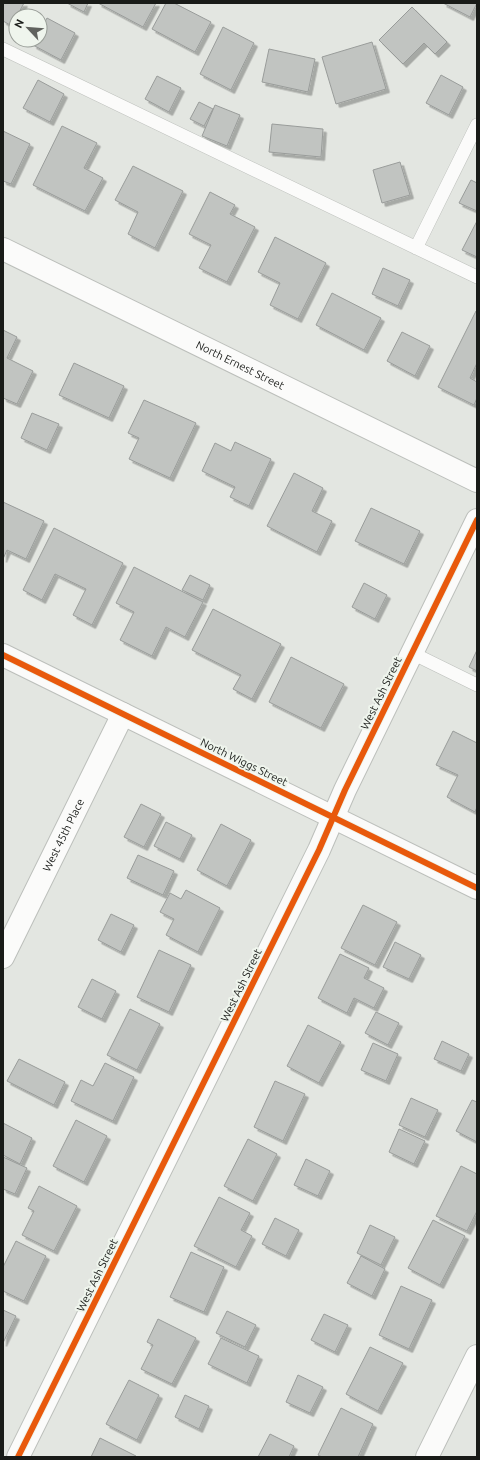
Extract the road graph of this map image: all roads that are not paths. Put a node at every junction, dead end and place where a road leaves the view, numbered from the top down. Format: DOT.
graph roads {
  1 [pos="3,49"];
  2 [pos="477,125"];
  3 [pos="416,248"];
  4 [pos="4,251"];
  5 [pos="477,277"];
  6 [pos="477,481"];
  7 [pos="477,520"];
  8 [pos="412,653"];
  9 [pos="3,655"];
  10 [pos="477,685"];
  11 [pos="123,714"];
  12 [pos="333,817"];
  13 [pos="477,888"];
  14 [pos="3,957"];
  15 [pos="477,1356"];
  16 [pos="18,1457"];
  17 [pos="427,1457"];
  1 -- 3 [label="lane"];
  2 -- 3 [label="lane"];
  3 -- 5 [label="lane"];
  4 -- 6 [label="street, North Ernest Street"];
  7 -- 8 [label="street, West Ash Street"];
  8 -- 10 [label="lane"];
  8 -- 12 [label="street, West Ash Street"];
  9 -- 11 [label="street, North Wiggs Street"];
  11 -- 12 [label="street, North Wiggs Street"];
  11 -- 14 [label="street, West 45th Place"];
  12 -- 13 [label="street, North Wiggs Street"];
  12 -- 16 [label="street, West Ash Street"];
  15 -- 17 [label="street"];
}
